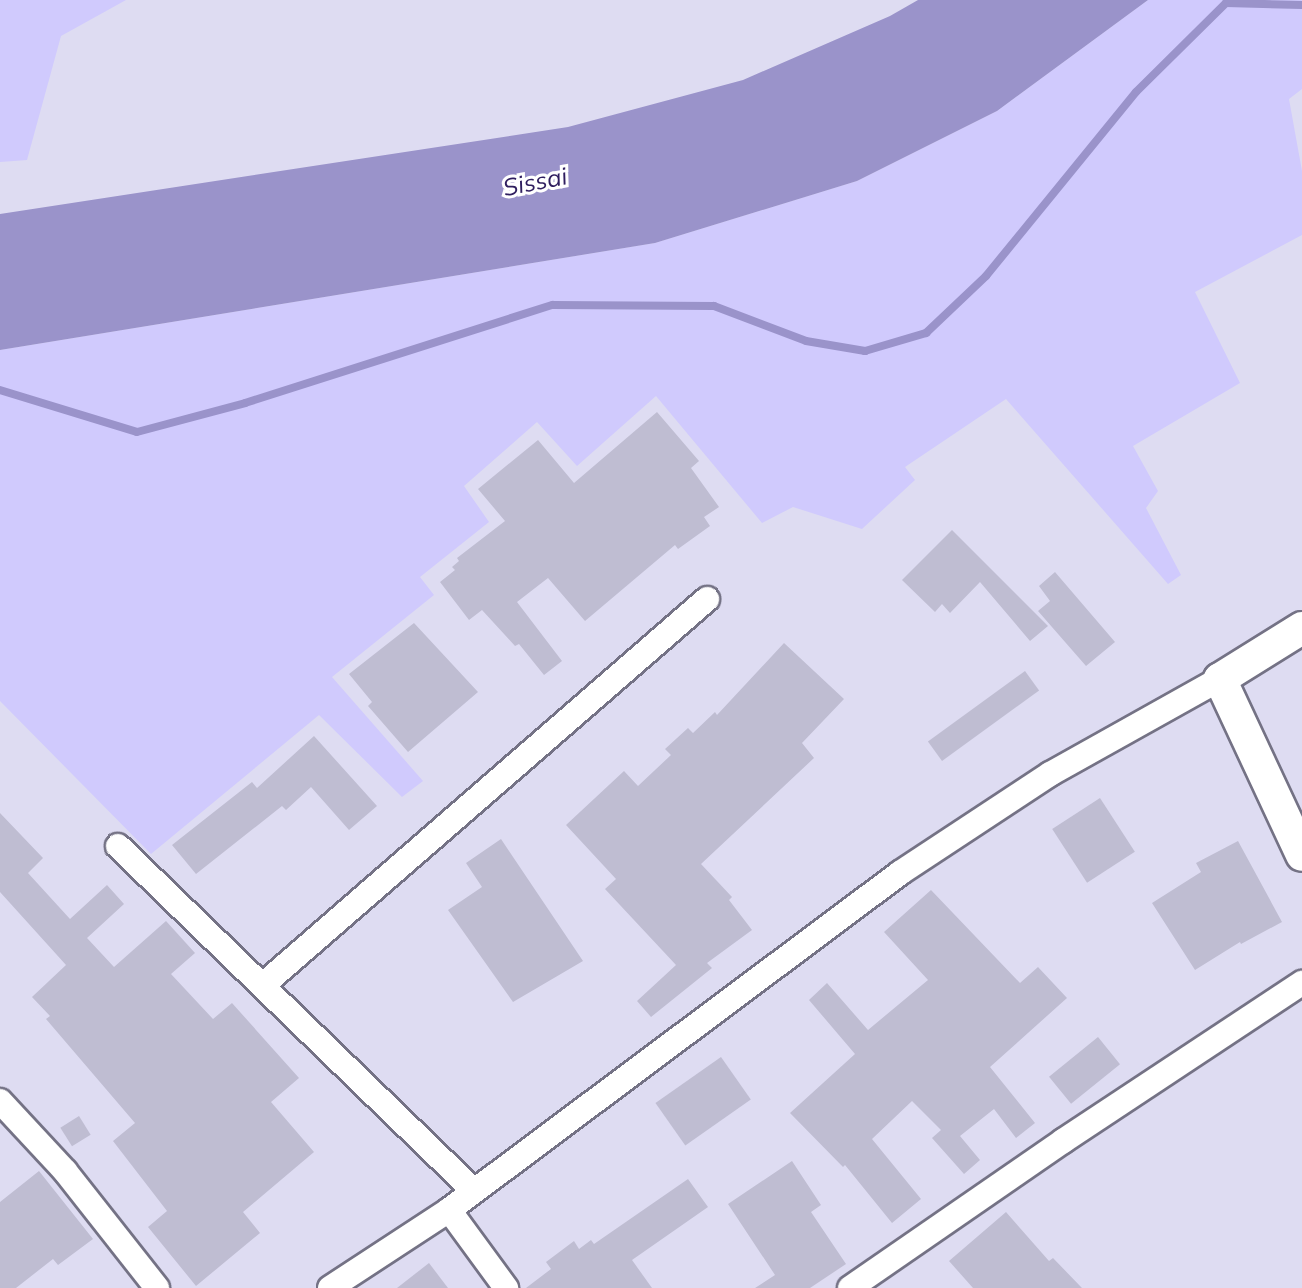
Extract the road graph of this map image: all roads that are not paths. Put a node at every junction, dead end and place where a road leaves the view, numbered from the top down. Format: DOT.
graph roads {
  1 [pos="707,599"];
  2 [pos="1302,628"];
  3 [pos="1220,679"];
  4 [pos="118,846"];
  5 [pos="1302,855"];
  6 [pos="1302,983"];
  7 [pos="264,984"];
  8 [pos="0,1101"];
  9 [pos="473,1190"];
  10 [pos="449,1210"];
  11 [pos="157,1288"];
  12 [pos="330,1288"];
  13 [pos="506,1288"];
  14 [pos="850,1288"];
  1 -- 7 [label="street"];
  2 -- 3 [label="street"];
  3 -- 5 [label="street"];
  3 -- 9 [label="street"];
  4 -- 7 [label="street"];
  6 -- 14 [label="street"];
  7 -- 9 [label="street"];
  8 -- 11 [label="street"];
  9 -- 10 [label="street"];
  10 -- 12 [label="street"];
  10 -- 13 [label="street"];
}
